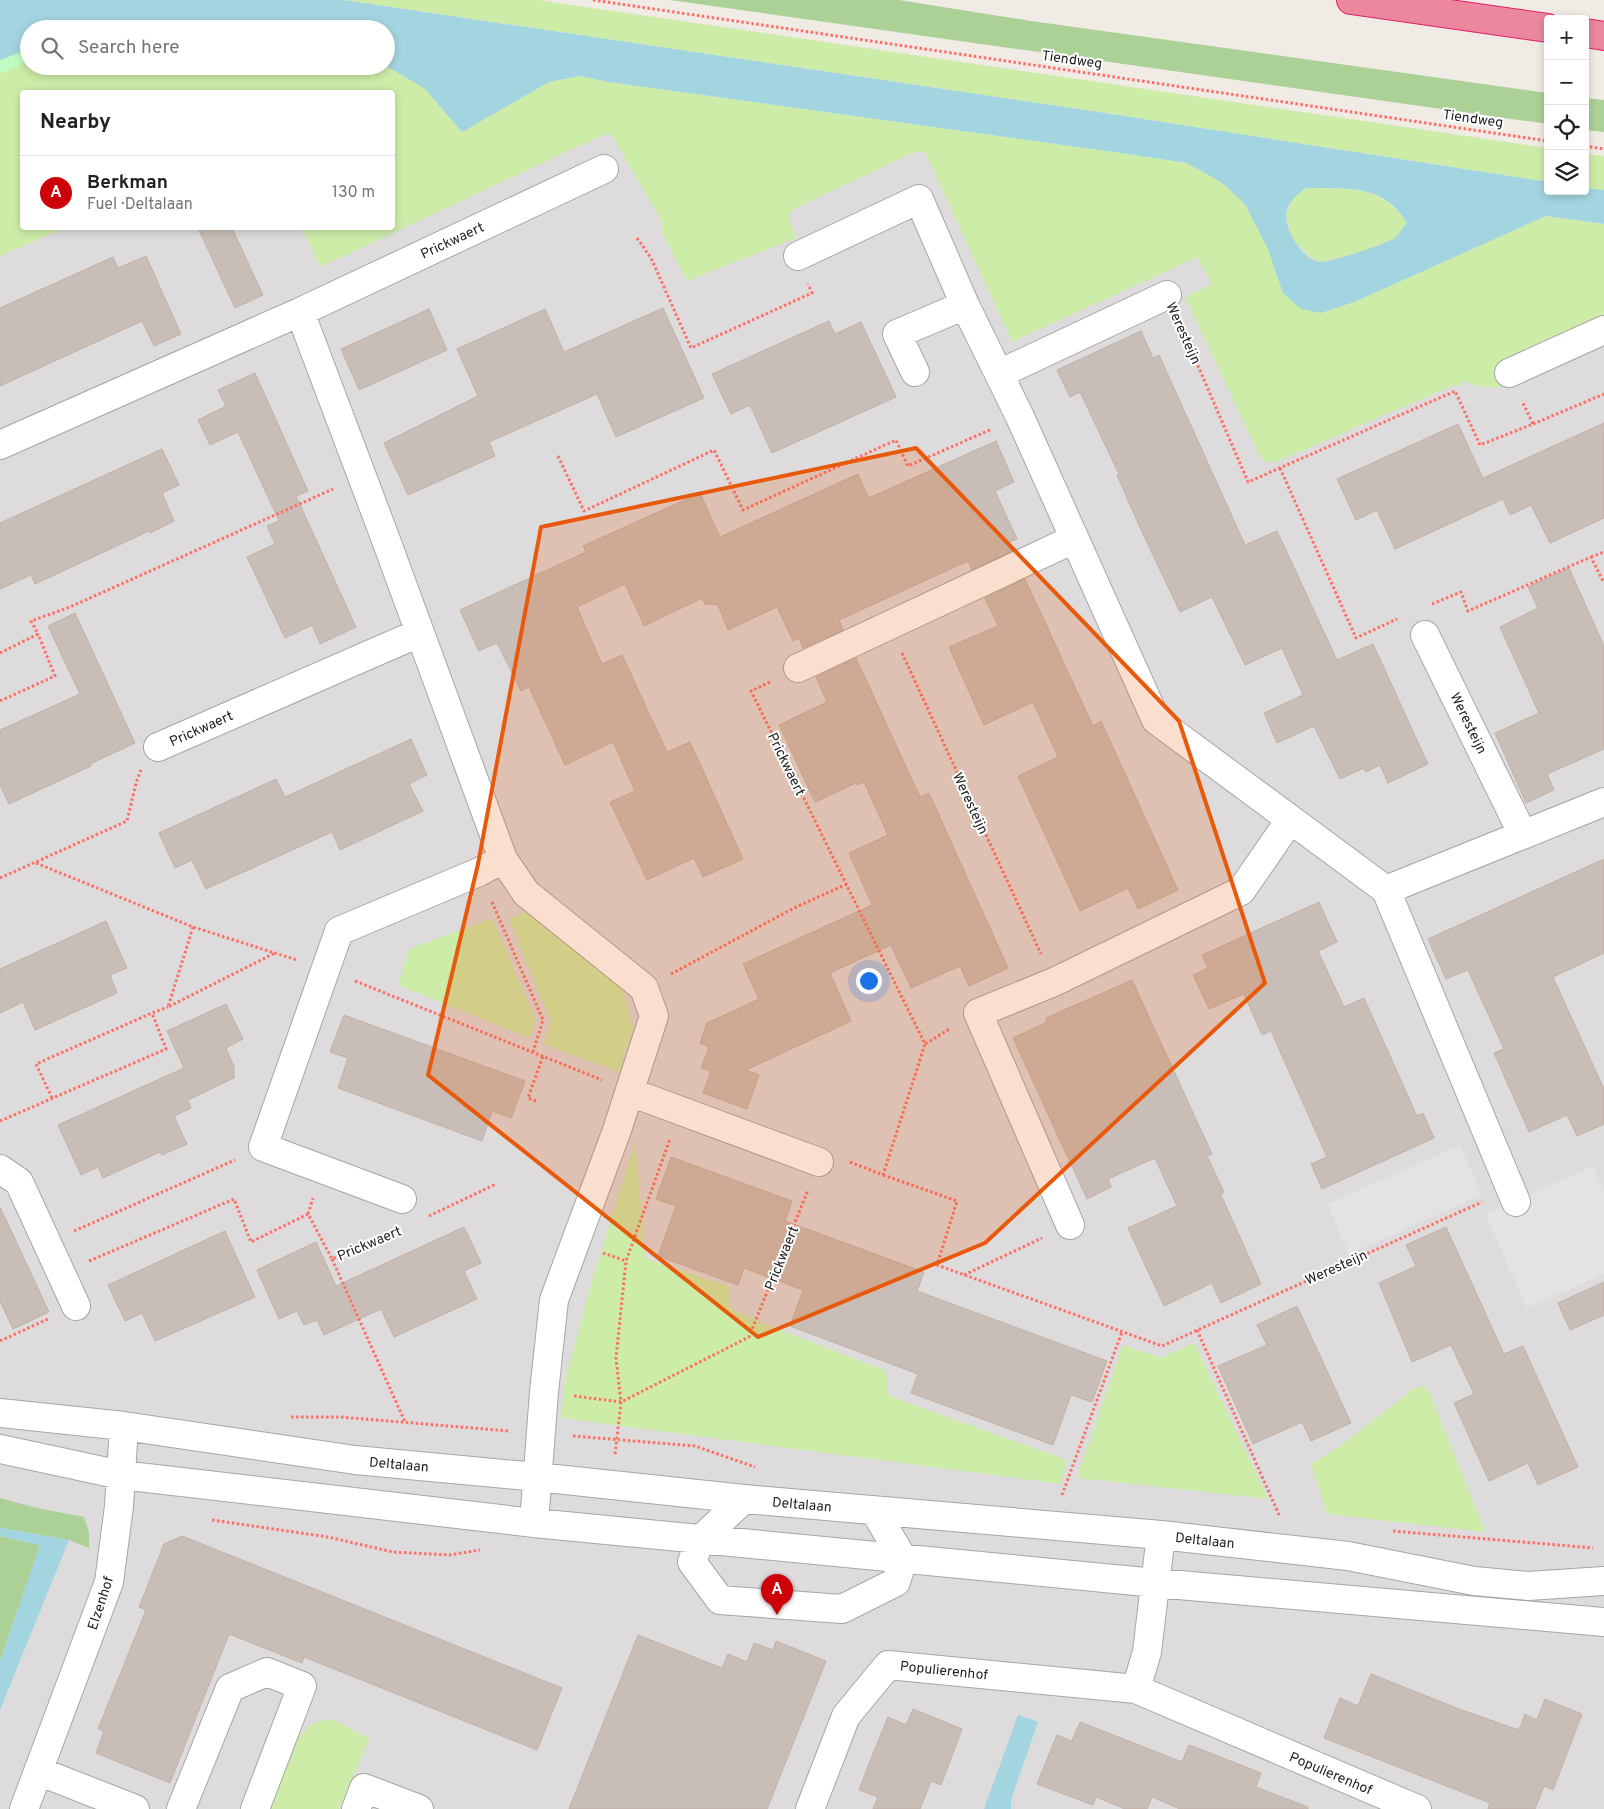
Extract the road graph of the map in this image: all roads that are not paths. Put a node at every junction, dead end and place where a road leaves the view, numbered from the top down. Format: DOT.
graph roads {
  1 [pos="1351,0"];
  2 [pos="1544,27"];
  3 [pos="1589,34"];
  4 [pos="1604,36"];
  5 [pos="604,169"];
  6 [pos="798,256"];
  7 [pos="1167,295"];
  8 [pos="965,305"];
  9 [pos="300,312"];
  10 [pos="1604,330"];
  11 [pos="915,372"];
  12 [pos="1509,373"];
  13 [pos="999,374"];
  14 [pos="0,445"];
  15 [pos="1074,539"];
  16 [pos="1419,624"];
  17 [pos="419,634"];
  18 [pos="798,668"];
  19 [pos="158,747"];
  20 [pos="1604,802"];
  21 [pos="1290,820"];
  22 [pos="1523,835"];
  23 [pos="503,860"];
  24 [pos="1386,890"];
  25 [pos="630,1092"];
  26 [pos="831,1160"];
  27 [pos="0,1169"];
  28 [pos="1513,1196"];
  29 [pos="402,1199"];
  30 [pos="1070,1225"];
  31 [pos="76,1306"];
  32 [pos="0,1413"];
  33 [pos="124,1426"];
  34 [pos="0,1450"];
  35 [pos="121,1475"];
  36 [pos="537,1477"];
  37 [pos="744,1499"];
  38 [pos="874,1510"];
  39 [pos="534,1523"];
  40 [pos="1161,1535"];
  41 [pos="700,1540"];
  42 [pos="903,1559"];
  43 [pos="1604,1581"];
  44 [pos="1156,1583"];
  45 [pos="1604,1622"];
  46 [pos="1136,1689"];
  47 [pos="38,1770"];
  48 [pos="24,1809"];
  49 [pos="135,1809"];
  50 [pos="181,1809"];
  51 [pos="256,1809"];
  52 [pos="356,1809"];
  53 [pos="420,1809"];
  54 [pos="810,1809"];
  55 [pos="1417,1809"];
  1 -- 2 [label="highway"];
  3 -- 4 [label="highway"];
  5 -- 9 [label="street, Prickwaert"];
  6 -- 8 [label="street"];
  7 -- 13 [label="street, Weresteijn"];
  8 -- 11 [label="street"];
  8 -- 13 [label="street"];
  9 -- 14 [label="street, Prickwaert"];
  9 -- 17 [label="street"];
  10 -- 12 [label="street"];
  13 -- 15 [label="street"];
  15 -- 18 [label="street"];
  15 -- 21 [label="street"];
  16 -- 22 [label="street, Weresteijn"];
  17 -- 19 [label="street, Prickwaert"];
  17 -- 23 [label="street"];
  20 -- 22 [label="street"];
  21 -- 24 [label="street"];
  21 -- 30 [label="street"];
  22 -- 24 [label="street"];
  23 -- 25 [label="street"];
  23 -- 29 [label="street"];
  24 -- 28 [label="street"];
  25 -- 26 [label="street"];
  25 -- 36 [label="street"];
  27 -- 31 [label="street"];
  32 -- 33 [label="street, Deltalaan"];
  33 -- 35 [label="street, Elzenhof"];
  33 -- 36 [label="street, Deltalaan"];
  34 -- 35 [label="street"];
  35 -- 39 [label="street"];
  35 -- 47 [label="street, Elzenhof"];
  36 -- 37 [label="street, Deltalaan"];
  36 -- 39 [label="street"];
  37 -- 38 [label="street, Deltalaan"];
  37 -- 41 [label="street"];
  38 -- 40 [label="street, Deltalaan"];
  38 -- 42 [label="street"];
  39 -- 41 [label="street"];
  40 -- 43 [label="street, Deltalaan"];
  40 -- 44 [label="street"];
  41 -- 42 [label="street"];
  41 -- 42 [label="street"];
  42 -- 44 [label="street"];
  44 -- 45 [label="street"];
  44 -- 46 [label="street"];
  46 -- 54 [label="street, Populierenhof"];
  46 -- 55 [label="street, Populierenhof"];
  47 -- 48 [label="street, Elzenhof"];
  47 -- 49 [label="street"];
  50 -- 51 [label="street"];
  52 -- 53 [label="street"];
}
